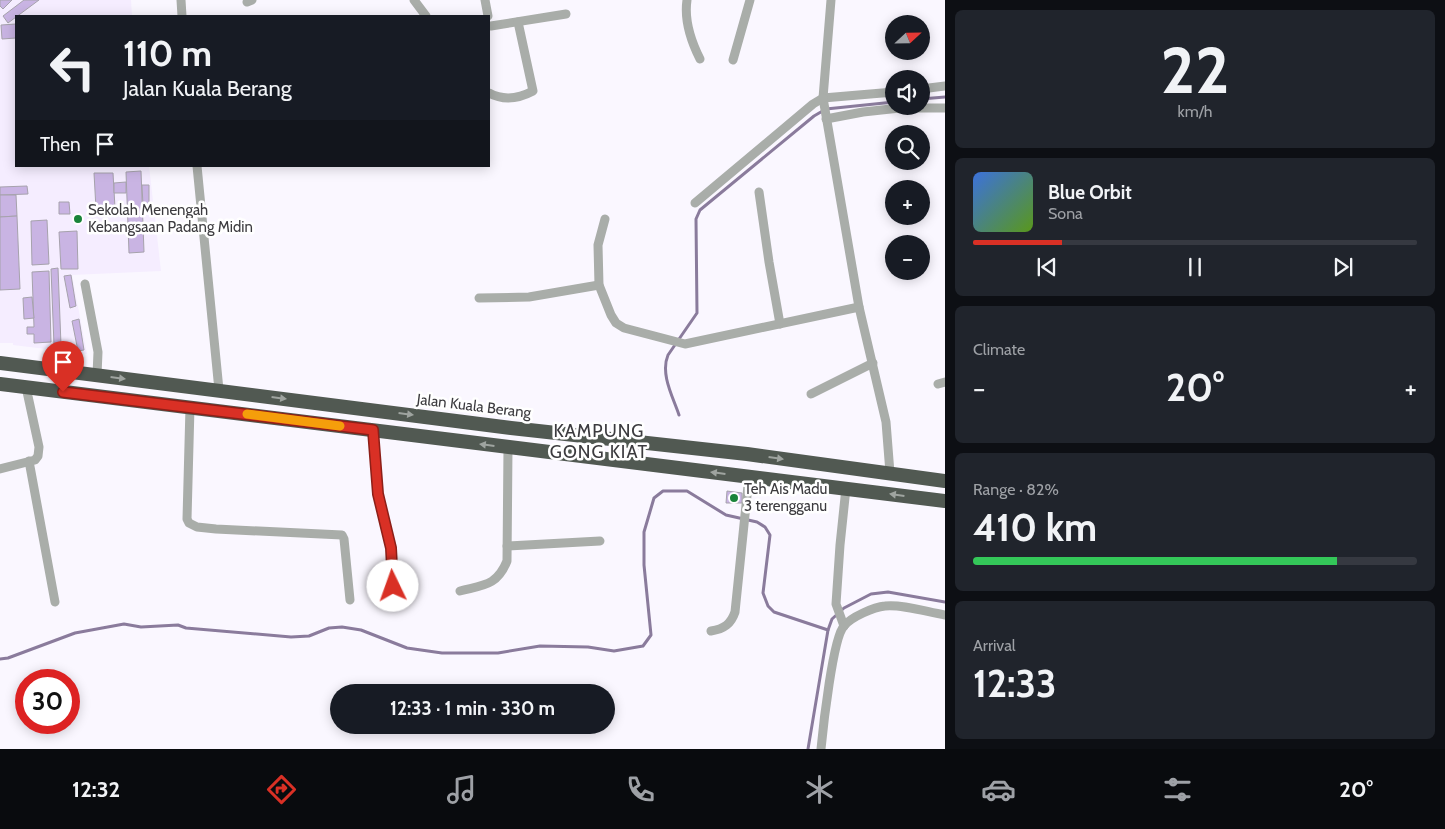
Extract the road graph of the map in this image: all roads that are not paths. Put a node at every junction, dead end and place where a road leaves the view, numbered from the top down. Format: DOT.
graph roads {
  1 [pos="181,0"];
  2 [pos="414,0"];
  3 [pos="485,0"];
  4 [pos="686,0"];
  5 [pos="750,0"];
  6 [pos="831,0"];
  7 [pos="566,14"];
  8 [pos="182,15"];
  9 [pos="425,15"];
  10 [pos="488,15"];
  11 [pos="490,22"];
  12 [pos="518,22"];
  13 [pos="700,59"];
  14 [pos="733,60"];
  15 [pos="945,86"];
  16 [pos="930,88"];
  17 [pos="490,93"];
  18 [pos="885,93"];
  19 [pos="823,101"];
  20 [pos="945,108"];
  21 [pos="825,117"];
  22 [pos="197,167"];
  23 [pos="759,192"];
  24 [pos="695,203"];
  25 [pos="605,219"];
  26 [pos="85,284"];
  27 [pos="599,285"];
  28 [pos="478,298"];
  29 [pos="860,307"];
  30 [pos="780,324"];
  31 [pos="0,363"];
  32 [pos="874,363"];
  33 [pos="97,375"];
  34 [pos="0,384"];
  35 [pos="26,387"];
  36 [pos="219,390"];
  37 [pos="811,394"];
  38 [pos="190,407"];
  39 [pos="357,408"];
  40 [pos="373,430"];
  41 [pos="508,448"];
  42 [pos="29,462"];
  43 [pos="0,469"];
  44 [pos="890,474"];
  45 [pos="749,476"];
  46 [pos="945,481"];
  47 [pos="846,488"];
  48 [pos="945,501"];
  49 [pos="600,541"];
  50 [pos="507,546"];
  51 [pos="460,591"];
  52 [pos="350,600"];
  53 [pos="54,602"];
  54 [pos="394,604"];
  55 [pos="945,615"];
  56 [pos="842,624"];
  57 [pos="711,631"];
  58 [pos="821,749"];
  1 -- 8 [label="street"];
  2 -- 9 [label="street"];
  3 -- 10 [label="street"];
  4 -- 13 [label="street"];
  5 -- 14 [label="street"];
  6 -- 19 [label="street"];
  7 -- 12 [label="street"];
  11 -- 12 [label="street"];
  12 -- 17 [label="street"];
  15 -- 16 [label="street"];
  18 -- 19 [label="street"];
  19 -- 21 [label="street"];
  19 -- 24 [label="street"];
  20 -- 21 [label="street"];
  21 -- 29 [label="street"];
  22 -- 36 [label="street"];
  23 -- 30 [label="street"];
  25 -- 27 [label="street"];
  26 -- 33 [label="street"];
  27 -- 28 [label="street"];
  27 -- 30 [label="street"];
  29 -- 30 [label="street"];
  29 -- 32 [label="street"];
  31 -- 33 [label="highway, Jalan Kuala Berang"];
  32 -- 37 [label="street"];
  32 -- 44 [label="street"];
  33 -- 36 [label="highway, Jalan Kuala Berang, one-way"];
  34 -- 35 [label="highway"];
  35 -- 38 [label="highway"];
  35 -- 42 [label="street"];
  36 -- 39 [label="highway, Jalan Kuala Berang, one-way"];
  38 -- 40 [label="highway"];
  38 -- 52 [label="street"];
  39 -- 40 [label="highway"];
  39 -- 44 [label="highway, Jalan Kuala Berang, one-way"];
  41 -- 40 [label="highway, one-way"];
  40 -- 54 [label="street"];
  45 -- 41 [label="highway, one-way"];
  41 -- 50 [label="street"];
  42 -- 43 [label="street"];
  42 -- 53 [label="street"];
  44 -- 46 [label="highway, Jalan Kuala Berang"];
  45 -- 47 [label="highway"];
  45 -- 57 [label="street"];
  48 -- 47 [label="highway, one-way"];
  47 -- 56 [label="street"];
  49 -- 50 [label="street"];
  50 -- 51 [label="street"];
  55 -- 56 [label="street"];
  56 -- 58 [label="street"];
}
